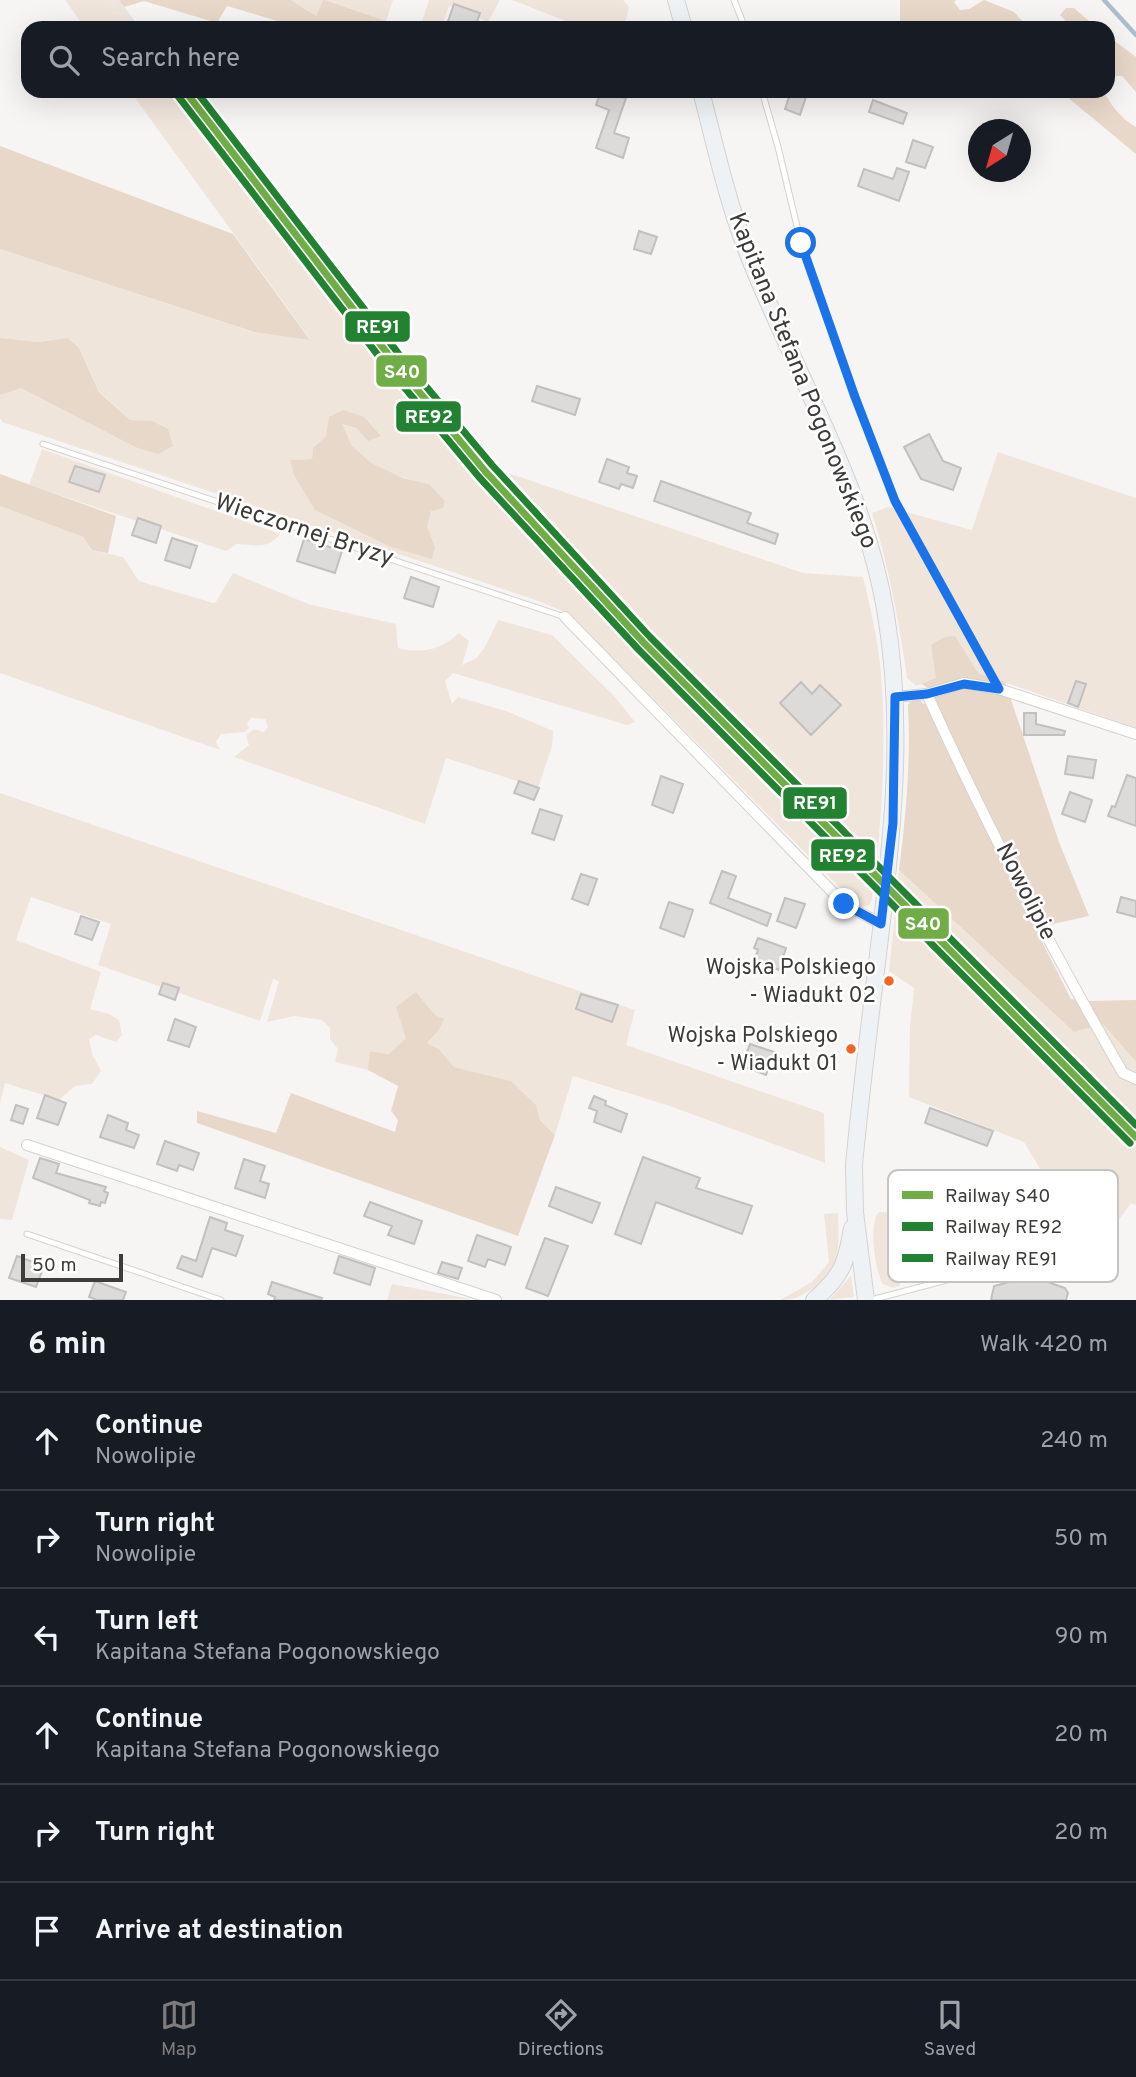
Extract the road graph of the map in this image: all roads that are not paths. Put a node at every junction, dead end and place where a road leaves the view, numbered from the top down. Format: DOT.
graph roads {
  1 [pos="676,0"];
  2 [pos="734,0"];
  3 [pos="682,21"];
  4 [pos="742,21"];
  5 [pos="703,98"];
  6 [pos="764,98"];
  7 [pos="43,444"];
  8 [pos="565,617"];
  9 [pos="999,689"];
  10 [pos="927,694"];
  11 [pos="895,697"];
  12 [pos="1136,734"];
  13 [pos="881,924"];
  14 [pos="1136,1079"];
  15 [pos="27,1145"];
  16 [pos="855,1212"];
  17 [pos="27,1234"];
  18 [pos="949,1282"];
  19 [pos="896,1297"];
  20 [pos="221,1300"];
  21 [pos="495,1300"];
  22 [pos="814,1300"];
  23 [pos="868,1300"];
  1 -- 3 [label="main road"];
  2 -- 4 [label="lane"];
  5 -- 11 [label="main road, Kapitana Stefana Pogonowskiego"];
  6 -- 9 [label="lane"];
  7 -- 8 [label="lane, Wieczornej Bryzy"];
  8 -- 13 [label="street"];
  9 -- 10 [label="street"];
  9 -- 12 [label="street"];
  10 -- 11 [label="street"];
  10 -- 14 [label="street, Nowolipie"];
  11 -- 13 [label="main road, Kapitana Stefana Pogonowskiego"];
  13 -- 16 [label="main road, Kapitana Stefana Pogonowskiego"];
  15 -- 21 [label="street"];
  16 -- 22 [label="main road"];
  16 -- 23 [label="main road"];
  17 -- 20 [label="lane"];
  18 -- 19 [label="lane"];
  19 -- 23 [label="lane"];
}
